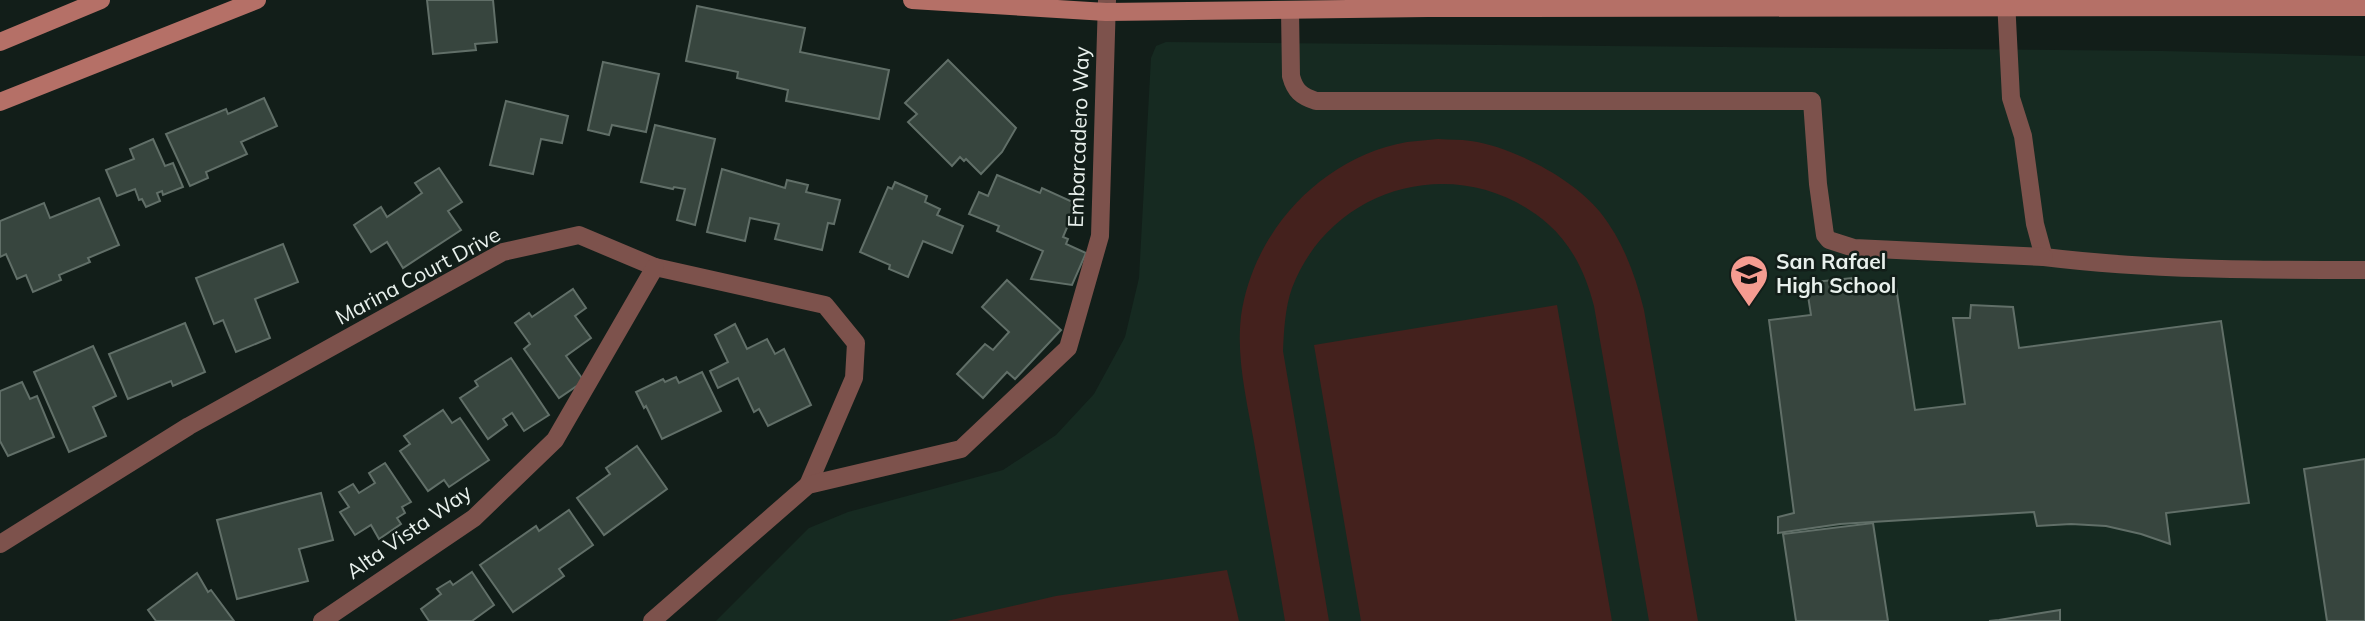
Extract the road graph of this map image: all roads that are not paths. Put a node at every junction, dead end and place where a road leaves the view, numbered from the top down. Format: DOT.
graph roads {
  1 [pos="101,0"];
  2 [pos="257,0"];
  3 [pos="912,0"];
  4 [pos="2006,4"];
  5 [pos="1106,6"];
  6 [pos="2365,7"];
  7 [pos="1290,10"];
  8 [pos="0,42"];
  9 [pos="0,102"];
  10 [pos="2044,257"];
  11 [pos="655,267"];
  12 [pos="2365,270"];
  13 [pos="808,485"];
  14 [pos="0,544"];
  15 [pos="322,621"];
  16 [pos="652,621"];
  1 -- 8 [label="main road"];
  2 -- 9 [label="main road"];
  3 -- 5 [label="main road"];
  4 -- 6 [label="main road"];
  4 -- 7 [label="main road"];
  4 -- 10 [label="street"];
  5 -- 7 [label="main road"];
  5 -- 13 [label="street, Embarcadero Way"];
  7 -- 10 [label="street"];
  10 -- 12 [label="street"];
  11 -- 13 [label="street, Marina Court Drive"];
  11 -- 14 [label="street, Marina Court Drive"];
  11 -- 15 [label="street, Alta Vista Way"];
  13 -- 16 [label="street, Embarcadero Way"];
}
